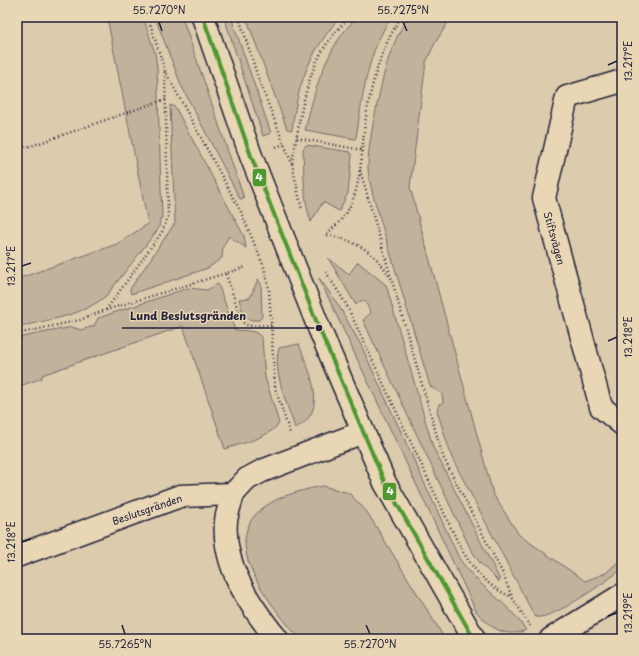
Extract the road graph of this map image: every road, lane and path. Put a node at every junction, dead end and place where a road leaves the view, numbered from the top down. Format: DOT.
graph roads {
  1 [pos="148,17"];
  2 [pos="203,17"];
  3 [pos="239,17"];
  4 [pos="349,17"];
  5 [pos="401,17"];
  6 [pos="165,71"];
  7 [pos="622,81"];
  8 [pos="166,99"];
  9 [pos="297,138"];
  10 [pos="17,146"];
  11 [pos="362,150"];
  12 [pos="292,164"];
  13 [pos="360,170"];
  14 [pos="303,214"];
  15 [pos="246,267"];
  16 [pos="325,269"];
  17 [pos="226,274"];
  18 [pos="392,282"];
  19 [pos="106,310"];
  20 [pos="271,325"];
  21 [pos="17,334"];
  22 [pos="622,424"];
  23 [pos="362,432"];
  24 [pos="297,456"];
  25 [pos="233,494"];
  26 [pos="17,556"];
  27 [pos="622,595"];
  28 [pos="512,597"];
  29 [pos="530,626"];
  30 [pos="622,632"];
  31 [pos="277,639"];
  32 [pos="474,639"];
  33 [pos="551,639"];
  34 [pos="613,639"];
  1 -- 6 [label="path"];
  2 -- 23 [label="street"];
  3 -- 12 [label="path"];
  4 -- 9 [label="path"];
  5 -- 11 [label="path"];
  6 -- 8 [label="path"];
  6 -- 20 [label="path"];
  7 -- 22 [label="street, Stiftsvägen"];
  8 -- 10 [label="path"];
  8 -- 19 [label="path"];
  9 -- 11 [label="path"];
  9 -- 12 [label="path"];
  11 -- 13 [label="path"];
  12 -- 14 [label="path"];
  13 -- 18 [label="path"];
  13 -- 18 [label="path"];
  15 -- 17 [label="path"];
  16 -- 28 [label="path"];
  17 -- 19 [label="path"];
  17 -- 20 [label="path"];
  18 -- 28 [label="path"];
  19 -- 21 [label="path"];
  20 -- 24 [label="path"];
  23 -- 24 [label="street"];
  23 -- 32 [label="street"];
  24 -- 25 [label="street"];
  25 -- 26 [label="street, Beslutsgränden"];
  25 -- 31 [label="street"];
  27 -- 33 [label="street"];
  28 -- 29 [label="path"];
  30 -- 34 [label="path"];
}
